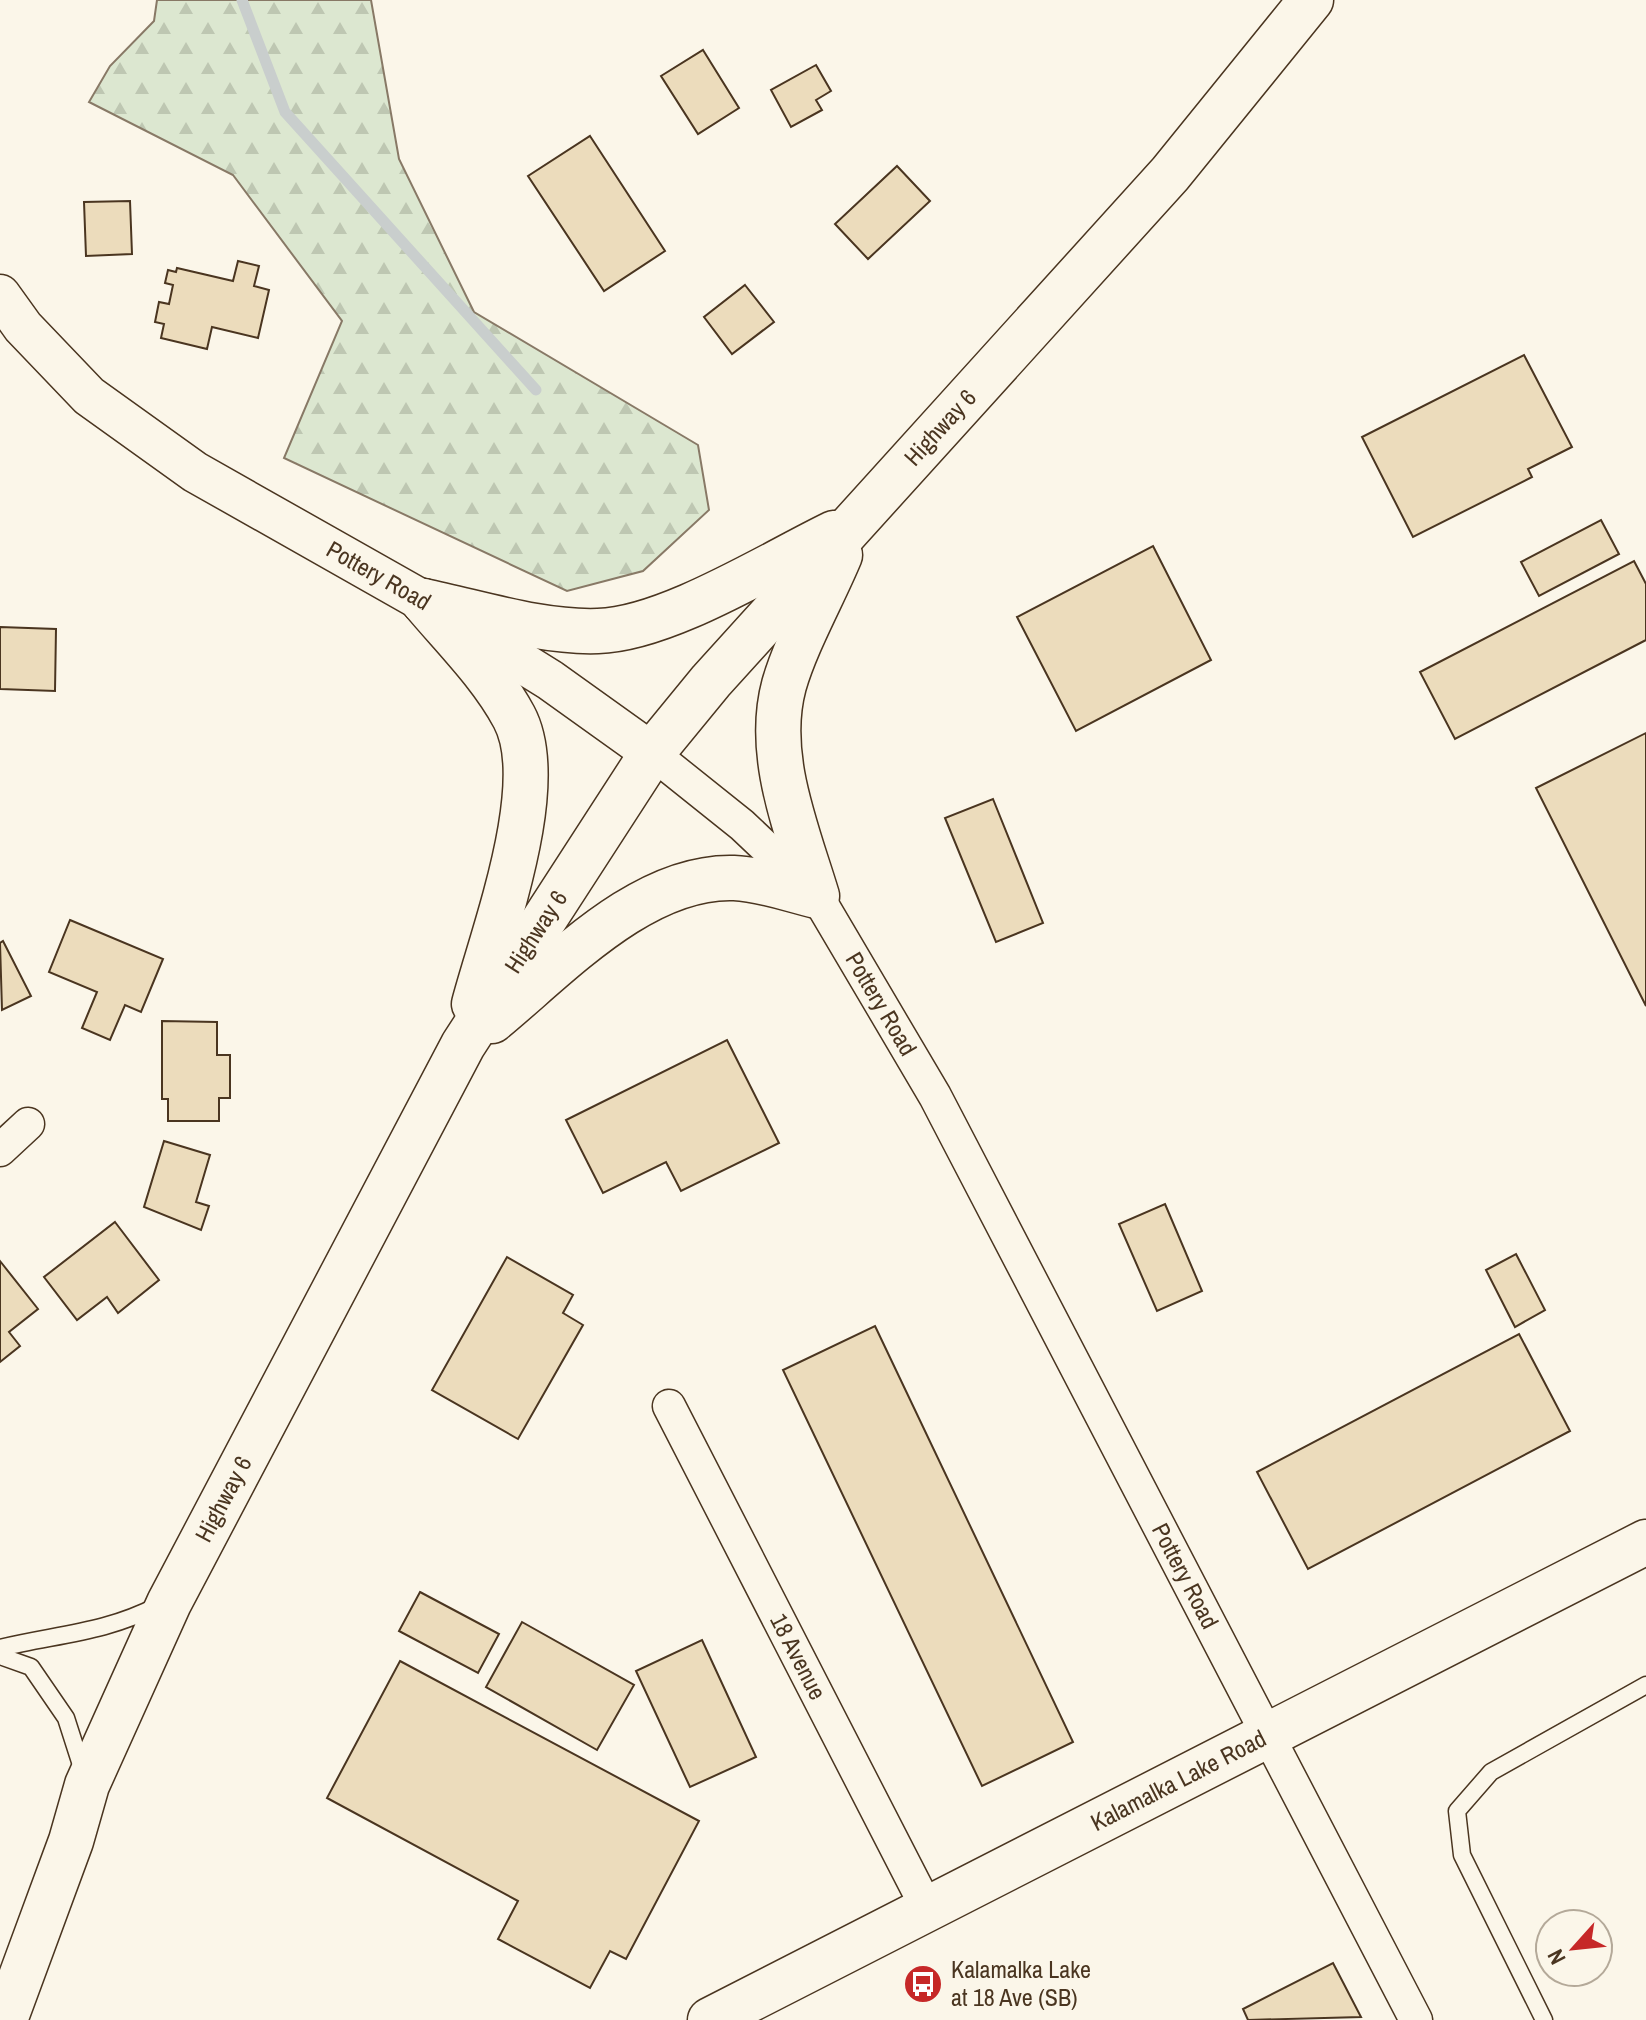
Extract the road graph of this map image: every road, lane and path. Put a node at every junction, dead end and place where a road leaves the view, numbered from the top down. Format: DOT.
graph roads {
  1 [pos="1311,0"];
  2 [pos="0,295"];
  3 [pos="854,523"];
  4 [pos="423,601"];
  5 [pos="652,753"];
  6 [pos="817,896"];
  7 [pos="463,1045"];
  8 [pos="28,1124"];
  9 [pos="0,1150"];
  10 [pos="669,1406"];
  11 [pos="1646,1542"];
  12 [pos="171,1598"];
  13 [pos="0,1648"];
  14 [pos="0,1656"];
  15 [pos="1646,1685"];
  16 [pos="1269,1734"];
  17 [pos="87,1785"];
  18 [pos="927,1908"];
  19 [pos="5,2020"];
  20 [pos="710,2020"];
  21 [pos="1416,2020"];
  22 [pos="1544,2020"];
  1 -- 3 [label="main road, Highway 6"];
  2 -- 4 [label="street, Pottery Road"];
  3 -- 4 [label="main road"];
  3 -- 5 [label="main road, Highway 6"];
  3 -- 6 [label="main road"];
  4 -- 5 [label="street, Pottery Road"];
  4 -- 7 [label="main road"];
  5 -- 6 [label="street, Pottery Road"];
  5 -- 7 [label="main road, Highway 6"];
  6 -- 7 [label="main road"];
  6 -- 16 [label="street, Pottery Road"];
  7 -- 12 [label="main road, Highway 6"];
  8 -- 9 [label="street"];
  10 -- 18 [label="street, 18 Avenue"];
  11 -- 16 [label="main road, Kalamalka Lake Road"];
  12 -- 13 [label="lane"];
  12 -- 17 [label="main road, Highway 6"];
  14 -- 17 [label="lane"];
  15 -- 22 [label="lane"];
  16 -- 18 [label="main road, Kalamalka Lake Road"];
  16 -- 21 [label="street, Pottery Road"];
  17 -- 19 [label="main road, Highway 6"];
  18 -- 20 [label="main road, Kalamalka Lake Road"];
}
